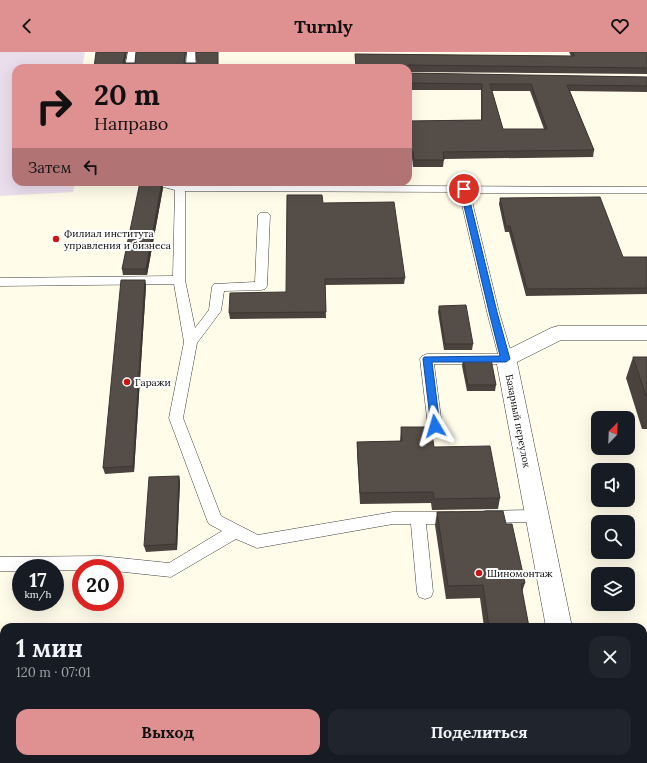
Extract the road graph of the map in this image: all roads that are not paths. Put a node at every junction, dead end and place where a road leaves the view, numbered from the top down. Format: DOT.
graph roads {
  1 [pos="132,52"];
  2 [pos="191,52"];
  3 [pos="130,64"];
  4 [pos="191,64"];
  5 [pos="172,186"];
  6 [pos="180,188"];
  7 [pos="464,189"];
  8 [pos="647,190"];
  9 [pos="264,215"];
  10 [pos="179,280"];
  11 [pos="0,282"];
  12 [pos="647,333"];
  13 [pos="190,342"];
  14 [pos="506,359"];
  15 [pos="435,426"];
  16 [pos="536,516"];
  17 [pos="418,518"];
  18 [pos="236,531"];
  19 [pos="0,564"];
  20 [pos="425,592"];
  21 [pos="558,623"];
  1 -- 3 [label="lane"];
  2 -- 4 [label="lane"];
  5 -- 6 [label="lane"];
  6 -- 7 [label="lane"];
  6 -- 10 [label="lane"];
  7 -- 8 [label="lane"];
  7 -- 14 [label="lane"];
  9 -- 13 [label="lane"];
  10 -- 11 [label="lane"];
  10 -- 13 [label="lane"];
  12 -- 14 [label="street"];
  13 -- 18 [label="lane"];
  14 -- 15 [label="lane"];
  14 -- 16 [label="street, Базарный переулок"];
  16 -- 17 [label="lane"];
  16 -- 21 [label="street, Базарный переулок"];
  17 -- 18 [label="lane"];
  17 -- 20 [label="lane"];
  18 -- 19 [label="lane"];
}
